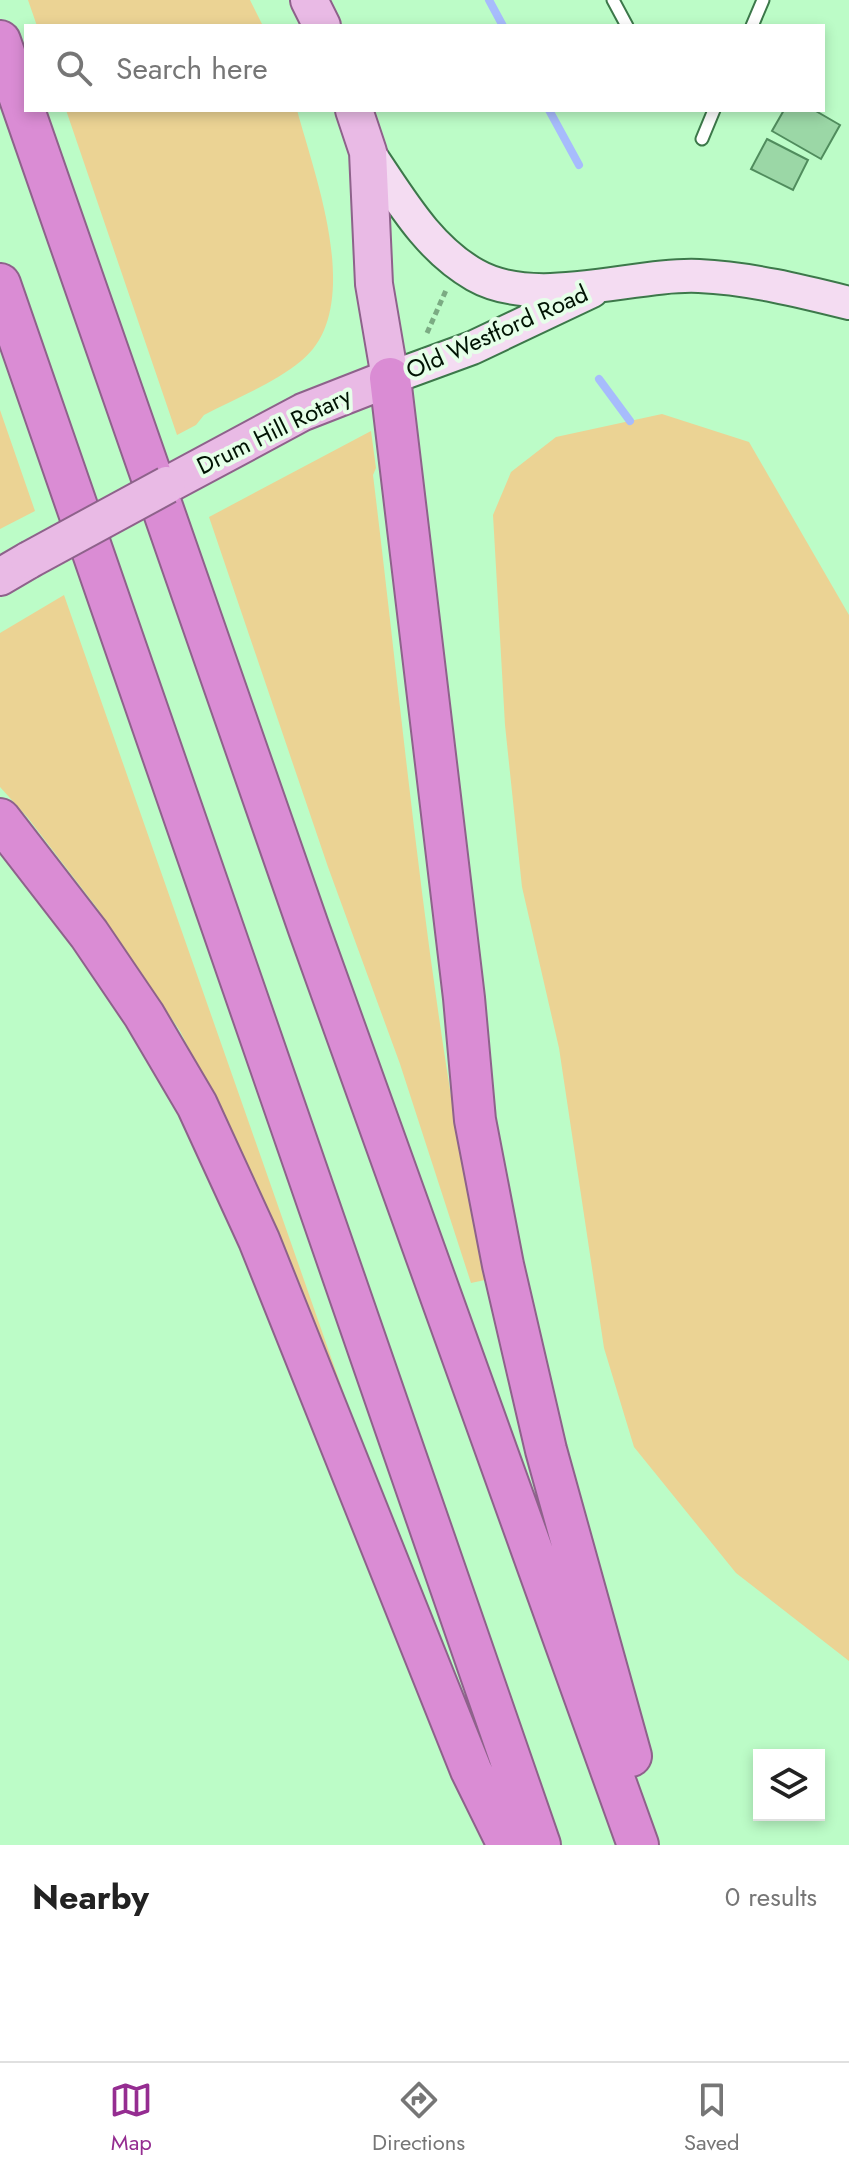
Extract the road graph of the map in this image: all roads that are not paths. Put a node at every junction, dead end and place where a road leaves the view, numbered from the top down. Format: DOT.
graph roads {
  1 [pos="309,0"];
  2 [pos="326,0"];
  3 [pos="613,0"];
  4 [pos="763,0"];
  5 [pos="323,24"];
  6 [pos="324,24"];
  7 [pos="626,24"];
  8 [pos="753,24"];
  9 [pos="0,41"];
  10 [pos="24,110"];
  11 [pos="25,112"];
  12 [pos="355,112"];
  13 [pos="712,115"];
  14 [pos="702,139"];
  15 [pos="368,152"];
  16 [pos="0,284"];
  17 [pos="605,285"];
  18 [pos="849,303"];
  19 [pos="390,378"];
  20 [pos="8,571"];
  21 [pos="0,819"];
  22 [pos="508,1845"];
  23 [pos="540,1845"];
  24 [pos="638,1845"];
  25 [pos="654,1845"];
  1 -- 5 [label="main road"];
  2 -- 6 [label="main road"];
  3 -- 7 [label="lane"];
  4 -- 8 [label="lane"];
  9 -- 10 [label="highway"];
  11 -- 24 [label="highway"];
  12 -- 15 [label="main road"];
  13 -- 14 [label="lane"];
  15 -- 17 [label="main road, Old Westford Road"];
  15 -- 19 [label="main road"];
  16 -- 23 [label="highway"];
  17 -- 18 [label="main road, Old Westford Road"];
  17 -- 19 [label="main road, Old Westford Road"];
  19 -- 20 [label="main road, Drum Hill Rotary, bridge"];
  19 -- 25 [label="highway"];
  21 -- 22 [label="highway"];
}
